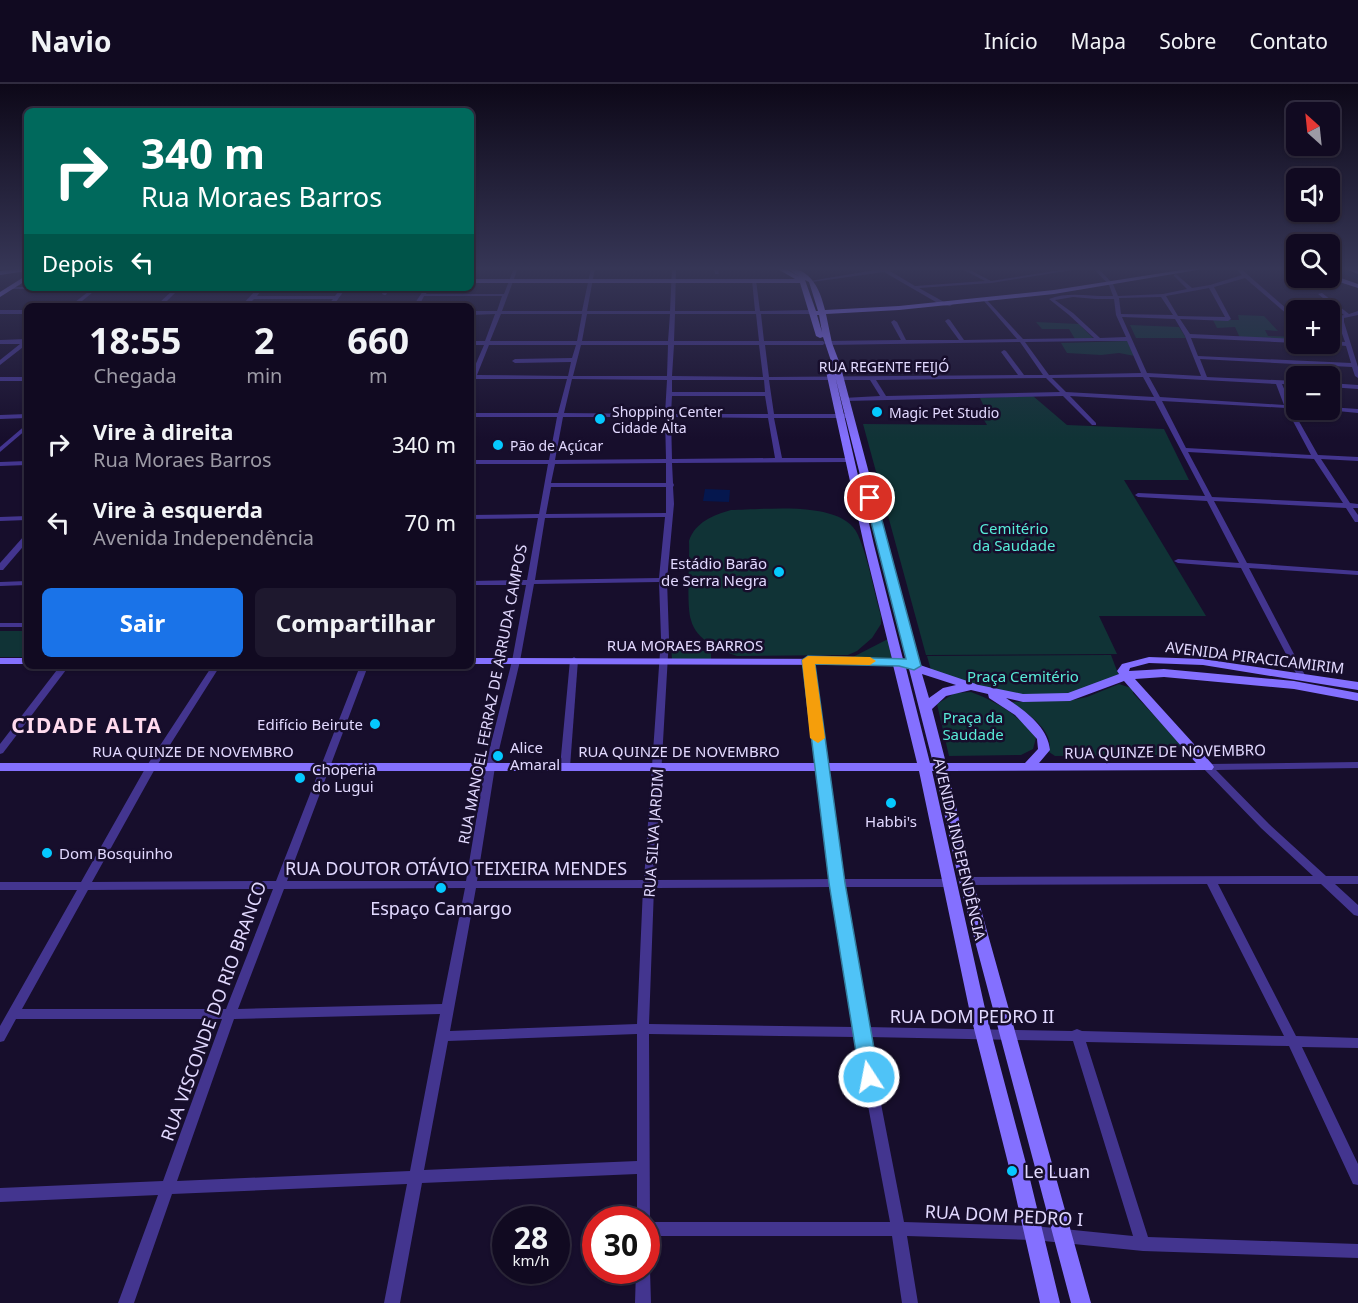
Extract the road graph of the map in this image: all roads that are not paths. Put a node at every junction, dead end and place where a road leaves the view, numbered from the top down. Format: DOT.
graph roads {
  1 [pos="492,325"];
  2 [pos="583,325"];
  3 [pos="673,325"];
  4 [pos="760,325"];
  5 [pos="817,325"];
  6 [pos="823,325"];
  7 [pos="824,325"];
  8 [pos="896,325"];
  9 [pos="951,325"];
  10 [pos="1008,325"];
  11 [pos="1083,325"];
  12 [pos="1124,325"];
  13 [pos="1180,325"];
  14 [pos="1342,325"];
  15 [pos="826,332"];
  16 [pos="1188,336"];
  17 [pos="1130,339"];
  18 [pos="1099,340"];
  19 [pos="1022,341"];
  20 [pos="1286,341"];
  21 [pos="0,342"];
  22 [pos="24,342"];
  23 [pos="672,342"];
  24 [pos="963,342"];
  25 [pos="474,343"];
  26 [pos="579,343"];
  27 [pos="762,343"];
  28 [pos="825,343"];
  29 [pos="905,343"];
  30 [pos="24,344"];
  31 [pos="485,344"];
  32 [pos="1340,344"];
  33 [pos="1347,344"];
  34 [pos="1004,352"];
  35 [pos="1355,356"];
  36 [pos="1196,357"];
  37 [pos="574,360"];
  38 [pos="515,361"];
  39 [pos="0,363"];
  40 [pos="1354,365"];
  41 [pos="474,374"];
  42 [pos="1145,375"];
  43 [pos="570,376"];
  44 [pos="669,376"];
  45 [pos="1358,376"];
  46 [pos="766,377"];
  47 [pos="1023,377"];
  48 [pos="1048,377"];
  49 [pos="1204,377"];
  50 [pos="836,378"];
  51 [pos="872,378"];
  52 [pos="0,379"];
  53 [pos="24,379"];
  54 [pos="474,379"];
  55 [pos="1278,382"];
  56 [pos="1286,382"];
  57 [pos="1340,386"];
  58 [pos="1358,387"];
  59 [pos="669,394"];
  60 [pos="769,394"];
  61 [pos="1066,394"];
  62 [pos="885,398"];
  63 [pos="1157,398"];
  64 [pos="845,399"];
  65 [pos="1286,403"];
  66 [pos="1286,406"];
  67 [pos="1340,410"];
  68 [pos="1358,411"];
  69 [pos="474,415"];
  70 [pos="24,416"];
  71 [pos="560,416"];
  72 [pos="668,416"];
  73 [pos="845,416"];
  74 [pos="0,417"];
  75 [pos="771,417"];
  76 [pos="1295,420"];
  77 [pos="1094,424"];
  78 [pos="24,429"];
  79 [pos="0,450"];
  80 [pos="1184,450"];
  81 [pos="1315,458"];
  82 [pos="1358,459"];
  83 [pos="779,460"];
  84 [pos="849,460"];
  85 [pos="670,461"];
  86 [pos="474,462"];
  87 [pos="552,462"];
  88 [pos="0,464"];
  89 [pos="24,464"];
  90 [pos="547,485"];
  91 [pos="671,485"];
  92 [pos="1138,495"];
  93 [pos="1210,499"];
  94 [pos="1348,506"];
  95 [pos="1358,507"];
  96 [pos="669,515"];
  97 [pos="541,516"];
  98 [pos="474,517"];
  99 [pos="24,518"];
  100 [pos="876,518"];
  101 [pos="0,519"];
  102 [pos="1358,520"];
  103 [pos="24,541"];
  104 [pos="1178,561"];
  105 [pos="1245,566"];
  106 [pos="0,568"];
  107 [pos="1358,573"];
  108 [pos="663,580"];
  109 [pos="528,582"];
  110 [pos="24,583"];
  111 [pos="474,583"];
  112 [pos="0,584"];
  113 [pos="24,625"];
  114 [pos="0,626"];
  115 [pos="574,660"];
  116 [pos="808,660"];
  117 [pos="0,661"];
  118 [pos="24,661"];
  119 [pos="474,661"];
  120 [pos="516,661"];
  121 [pos="664,662"];
  122 [pos="900,662"];
  123 [pos="914,666"];
  124 [pos="62,669"];
  125 [pos="214,669"];
  126 [pos="363,669"];
  127 [pos="1126,676"];
  128 [pos="1302,677"];
  129 [pos="1234,681"];
  130 [pos="1337,682"];
  131 [pos="1358,686"];
  132 [pos="977,688"];
  133 [pos="1323,689"];
  134 [pos="1358,697"];
  135 [pos="925,710"];
  136 [pos="0,751"];
  137 [pos="1358,765"];
  138 [pos="0,767"];
  139 [pos="151,767"];
  140 [pos="324,767"];
  141 [pos="490,767"];
  142 [pos="565,767"];
  143 [pos="657,767"];
  144 [pos="821,767"];
  145 [pos="1207,767"];
  146 [pos="925,768"];
  147 [pos="941,768"];
  148 [pos="1027,768"];
  149 [pos="1211,880"];
  150 [pos="1358,880"];
  151 [pos="966,881"];
  152 [pos="1323,881"];
  153 [pos="837,883"];
  154 [pos="948,883"];
  155 [pos="471,884"];
  156 [pos="649,884"];
  157 [pos="84,885"];
  158 [pos="280,885"];
  159 [pos="0,886"];
  160 [pos="1358,912"];
  161 [pos="446,1009"];
  162 [pos="12,1014"];
  163 [pos="230,1014"];
  164 [pos="644,1029"];
  165 [pos="861,1034"];
  166 [pos="983,1034"];
  167 [pos="1077,1034"];
  168 [pos="442,1036"];
  169 [pos="1006,1036"];
  170 [pos="0,1037"];
  171 [pos="1292,1040"];
  172 [pos="1358,1043"];
  173 [pos="644,1167"];
  174 [pos="417,1175"];
  175 [pos="1358,1179"];
  176 [pos="166,1189"];
  177 [pos="0,1195"];
  178 [pos="644,1206"];
  179 [pos="660,1229"];
  180 [pos="900,1229"];
  181 [pos="1034,1233"];
  182 [pos="1063,1238"];
  183 [pos="1143,1244"];
  184 [pos="1358,1251"];
  185 [pos="643,1284"];
  186 [pos="126,1303"];
  187 [pos="392,1303"];
  188 [pos="643,1303"];
  189 [pos="910,1303"];
  190 [pos="1050,1303"];
  191 [pos="1081,1303"];
  1 -- 31 [label="street"];
  2 -- 26 [label="street, RUA MANOEL FERRAZ DE ARRUDA CAMPOS"];
  3 -- 23 [label="street, RUA SILVA JARDIM"];
  4 -- 27 [label="street"];
  5 -- 28 [label="main road, AVENIDA INDEPENDÊNCIA"];
  6 -- 15 [label="main road"];
  7 -- 15 [label="main road, AVENIDA INDEPENDÊNCIA"];
  8 -- 29 [label="street"];
  9 -- 24 [label="street"];
  10 -- 19 [label="street"];
  11 -- 18 [label="street"];
  12 -- 17 [label="street"];
  13 -- 16 [label="street"];
  14 -- 33 [label="street"];
  15 -- 28 [label="main road, AVENIDA INDEPENDÊNCIA"];
  16 -- 20 [label="street"];
  16 -- 36 [label="street"];
  17 -- 18 [label="street"];
  17 -- 42 [label="street"];
  18 -- 19 [label="street"];
  19 -- 24 [label="street"];
  19 -- 48 [label="street"];
  21 -- 22 [label="street"];
  23 -- 26 [label="street"];
  23 -- 27 [label="street"];
  23 -- 44 [label="street, RUA SILVA JARDIM"];
  24 -- 29 [label="street"];
  25 -- 31 [label="street"];
  26 -- 31 [label="street"];
  26 -- 37 [label="street, RUA MANOEL FERRAZ DE ARRUDA CAMPOS"];
  27 -- 28 [label="street"];
  27 -- 46 [label="street"];
  28 -- 29 [label="street"];
  28 -- 50 [label="main road, AVENIDA INDEPENDÊNCIA"];
  30 -- 39 [label="street"];
  31 -- 41 [label="street"];
  32 -- 33 [label="street"];
  33 -- 35 [label="street"];
  34 -- 47 [label="street"];
  35 -- 40 [label="street"];
  36 -- 40 [label="street"];
  36 -- 49 [label="street"];
  37 -- 38 [label="street"];
  37 -- 43 [label="street, RUA MANOEL FERRAZ DE ARRUDA CAMPOS"];
  40 -- 45 [label="street"];
  42 -- 48 [label="street, RUA REGENTE FEIJÓ"];
  42 -- 49 [label="street, RUA REGENTE FEIJÓ"];
  42 -- 63 [label="street"];
  43 -- 44 [label="street, RUA REGENTE FEIJÓ"];
  43 -- 54 [label="street, RUA REGENTE FEIJÓ"];
  43 -- 71 [label="street, RUA MANOEL FERRAZ DE ARRUDA CAMPOS"];
  44 -- 46 [label="street, RUA REGENTE FEIJÓ"];
  44 -- 59 [label="street, RUA SILVA JARDIM"];
  46 -- 50 [label="street, RUA REGENTE FEIJÓ"];
  46 -- 60 [label="street"];
  47 -- 48 [label="street, RUA REGENTE FEIJÓ"];
  47 -- 51 [label="street, RUA REGENTE FEIJÓ"];
  48 -- 61 [label="street"];
  49 -- 55 [label="street, RUA REGENTE FEIJÓ"];
  50 -- 51 [label="street, RUA REGENTE FEIJÓ"];
  50 -- 64 [label="main road, AVENIDA INDEPENDÊNCIA"];
  50 -- 73 [label="main road, AVENIDA INDEPENDÊNCIA"];
  51 -- 62 [label="street"];
  52 -- 53 [label="street"];
  55 -- 56 [label="street, RUA REGENTE FEIJÓ"];
  55 -- 65 [label="street"];
  57 -- 58 [label="street"];
  59 -- 60 [label="street"];
  59 -- 72 [label="street, RUA SILVA JARDIM"];
  60 -- 75 [label="street"];
  61 -- 62 [label="street"];
  61 -- 63 [label="street"];
  61 -- 77 [label="street"];
  62 -- 64 [label="street"];
  63 -- 66 [label="street"];
  63 -- 80 [label="street"];
  64 -- 73 [label="main road, AVENIDA INDEPENDÊNCIA"];
  67 -- 68 [label="street"];
  69 -- 71 [label="street"];
  70 -- 74 [label="street"];
  71 -- 72 [label="street"];
  71 -- 87 [label="street, RUA MANOEL FERRAZ DE ARRUDA CAMPOS"];
  72 -- 75 [label="street"];
  72 -- 85 [label="street, RUA SILVA JARDIM"];
  73 -- 75 [label="street"];
  73 -- 84 [label="main road, AVENIDA INDEPENDÊNCIA"];
  73 -- 100 [label="main road, AVENIDA INDEPENDÊNCIA"];
  75 -- 83 [label="street"];
  76 -- 81 [label="street"];
  78 -- 79 [label="street"];
  80 -- 81 [label="street"];
  80 -- 93 [label="street"];
  81 -- 82 [label="street"];
  81 -- 94 [label="street"];
  83 -- 84 [label="street"];
  83 -- 85 [label="street"];
  84 -- 100 [label="main road"];
  84 -- 122 [label="main road, AVENIDA INDEPENDÊNCIA"];
  85 -- 87 [label="street"];
  85 -- 91 [label="street, RUA SILVA JARDIM"];
  86 -- 87 [label="street"];
  87 -- 90 [label="street, RUA MANOEL FERRAZ DE ARRUDA CAMPOS"];
  88 -- 89 [label="street"];
  90 -- 91 [label="street"];
  90 -- 97 [label="street, RUA MANOEL FERRAZ DE ARRUDA CAMPOS"];
  91 -- 96 [label="street, RUA SILVA JARDIM"];
  92 -- 93 [label="street"];
  93 -- 94 [label="street"];
  93 -- 105 [label="street"];
  94 -- 95 [label="street"];
  94 -- 102 [label="street"];
  96 -- 97 [label="street"];
  96 -- 108 [label="street, RUA SILVA JARDIM"];
  97 -- 98 [label="street"];
  97 -- 109 [label="street, RUA MANOEL FERRAZ DE ARRUDA CAMPOS"];
  99 -- 101 [label="street"];
  100 -- 123 [label="main road, AVENIDA INDEPENDÊNCIA"];
  103 -- 106 [label="street"];
  104 -- 105 [label="street"];
  105 -- 107 [label="street"];
  105 -- 128 [label="street"];
  108 -- 109 [label="street"];
  108 -- 121 [label="street, RUA SILVA JARDIM"];
  109 -- 111 [label="street"];
  109 -- 120 [label="street, RUA MANOEL FERRAZ DE ARRUDA CAMPOS"];
  110 -- 112 [label="street"];
  113 -- 114 [label="street"];
  115 -- 120 [label="main road, RUA MORAES BARROS"];
  115 -- 121 [label="main road, RUA MORAES BARROS"];
  115 -- 142 [label="street"];
  116 -- 121 [label="main road, RUA MORAES BARROS"];
  116 -- 122 [label="main road, RUA MORAES BARROS"];
  116 -- 144 [label="street"];
  117 -- 118 [label="main road"];
  119 -- 120 [label="main road, RUA MORAES BARROS"];
  120 -- 141 [label="street, RUA MANOEL FERRAZ DE ARRUDA CAMPOS"];
  121 -- 143 [label="street, RUA SILVA JARDIM"];
  122 -- 123 [label="main road, AVENIDA PIRACICAMIRIM"];
  122 -- 146 [label="main road, AVENIDA INDEPENDÊNCIA"];
  123 -- 132 [label="main road, AVENIDA PIRACICAMIRIM"];
  123 -- 135 [label="main road, AVENIDA INDEPENDÊNCIA"];
  124 -- 136 [label="street"];
  125 -- 139 [label="street"];
  126 -- 140 [label="street, RUA VISCONDE DO RIO BRANCO"];
  127 -- 128 [label="main road, AVENIDA PIRACICAMIRIM"];
  127 -- 129 [label="main road, AVENIDA PIRACICAMIRIM"];
  127 -- 132 [label="main road, AVENIDA PIRACICAMIRIM"];
  127 -- 145 [label="main road"];
  128 -- 129 [label="main road"];
  128 -- 130 [label="main road, AVENIDA PIRACICAMIRIM"];
  129 -- 133 [label="main road, AVENIDA PIRACICAMIRIM"];
  130 -- 131 [label="main road, AVENIDA PIRACICAMIRIM"];
  130 -- 133 [label="main road"];
  132 -- 135 [label="main road"];
  132 -- 148 [label="main road"];
  133 -- 134 [label="main road, AVENIDA PIRACICAMIRIM"];
  135 -- 147 [label="main road, AVENIDA INDEPENDÊNCIA"];
  137 -- 145 [label="street, RUA QUINZE DE NOVEMBRO"];
  138 -- 139 [label="main road, RUA QUINZE DE NOVEMBRO"];
  139 -- 140 [label="main road, RUA QUINZE DE NOVEMBRO"];
  139 -- 157 [label="street"];
  140 -- 141 [label="main road, RUA QUINZE DE NOVEMBRO"];
  140 -- 158 [label="street, RUA VISCONDE DO RIO BRANCO"];
  141 -- 142 [label="main road, RUA QUINZE DE NOVEMBRO"];
  141 -- 155 [label="street, RUA MANOEL FERRAZ DE ARRUDA CAMPOS"];
  142 -- 143 [label="main road, RUA QUINZE DE NOVEMBRO"];
  143 -- 144 [label="main road, RUA QUINZE DE NOVEMBRO"];
  143 -- 156 [label="street, RUA SILVA JARDIM"];
  144 -- 146 [label="main road, RUA QUINZE DE NOVEMBRO"];
  144 -- 153 [label="street"];
  145 -- 148 [label="main road, RUA QUINZE DE NOVEMBRO"];
  145 -- 152 [label="street"];
  146 -- 147 [label="main road, RUA QUINZE DE NOVEMBRO"];
  146 -- 154 [label="main road, AVENIDA INDEPENDÊNCIA"];
  147 -- 148 [label="main road, RUA QUINZE DE NOVEMBRO"];
  147 -- 151 [label="main road, AVENIDA INDEPENDÊNCIA"];
  149 -- 151 [label="street"];
  149 -- 152 [label="street"];
  149 -- 171 [label="street"];
  150 -- 152 [label="street"];
  151 -- 169 [label="main road, AVENIDA INDEPENDÊNCIA"];
  152 -- 160 [label="street"];
  153 -- 154 [label="street, RUA DOUTOR OTÁVIO TEIXEIRA MENDES"];
  153 -- 156 [label="street, RUA DOUTOR OTÁVIO TEIXEIRA MENDES"];
  153 -- 165 [label="street"];
  154 -- 166 [label="main road, AVENIDA INDEPENDÊNCIA"];
  155 -- 156 [label="street, RUA DOUTOR OTÁVIO TEIXEIRA MENDES"];
  155 -- 158 [label="street, RUA DOUTOR OTÁVIO TEIXEIRA MENDES"];
  155 -- 161 [label="street, RUA MANOEL FERRAZ DE ARRUDA CAMPOS"];
  156 -- 164 [label="street, RUA SILVA JARDIM"];
  157 -- 158 [label="street, RUA DOUTOR OTÁVIO TEIXEIRA MENDES"];
  157 -- 159 [label="street, RUA DOUTOR OTÁVIO TEIXEIRA MENDES"];
  157 -- 162 [label="street"];
  158 -- 163 [label="street, RUA VISCONDE DO RIO BRANCO"];
  161 -- 163 [label="street"];
  161 -- 168 [label="street, RUA MANOEL FERRAZ DE ARRUDA CAMPOS"];
  162 -- 163 [label="street"];
  162 -- 170 [label="street"];
  163 -- 176 [label="street, RUA VISCONDE DO RIO BRANCO"];
  164 -- 165 [label="street, RUA DOM PEDRO II"];
  164 -- 168 [label="street, RUA DOM PEDRO II"];
  164 -- 173 [label="street, RUA SILVA JARDIM"];
  165 -- 166 [label="street, RUA DOM PEDRO II"];
  165 -- 180 [label="street"];
  166 -- 169 [label="street, RUA DOM PEDRO II"];
  166 -- 181 [label="main road, AVENIDA INDEPENDÊNCIA"];
  167 -- 169 [label="street, RUA DOM PEDRO II"];
  167 -- 171 [label="street, RUA DOM PEDRO II"];
  167 -- 183 [label="street"];
  168 -- 174 [label="street, RUA MANOEL FERRAZ DE ARRUDA CAMPOS"];
  169 -- 182 [label="main road, AVENIDA INDEPENDÊNCIA"];
  171 -- 172 [label="street, RUA DOM PEDRO II"];
  171 -- 175 [label="street"];
  173 -- 174 [label="street"];
  173 -- 178 [label="street, RUA SILVA JARDIM"];
  174 -- 176 [label="street"];
  174 -- 187 [label="street, RUA MANOEL FERRAZ DE ARRUDA CAMPOS"];
  176 -- 177 [label="street"];
  176 -- 186 [label="street, RUA VISCONDE DO RIO BRANCO"];
  179 -- 180 [label="street, RUA DOM PEDRO I"];
  180 -- 181 [label="street, RUA DOM PEDRO I"];
  180 -- 189 [label="street"];
  181 -- 182 [label="street, RUA DOM PEDRO I"];
  181 -- 190 [label="main road, AVENIDA INDEPENDÊNCIA"];
  182 -- 183 [label="street, RUA DOM PEDRO I"];
  182 -- 191 [label="main road, AVENIDA INDEPENDÊNCIA"];
  183 -- 184 [label="street, RUA DOM PEDRO I"];
  185 -- 188 [label="street"];
}
